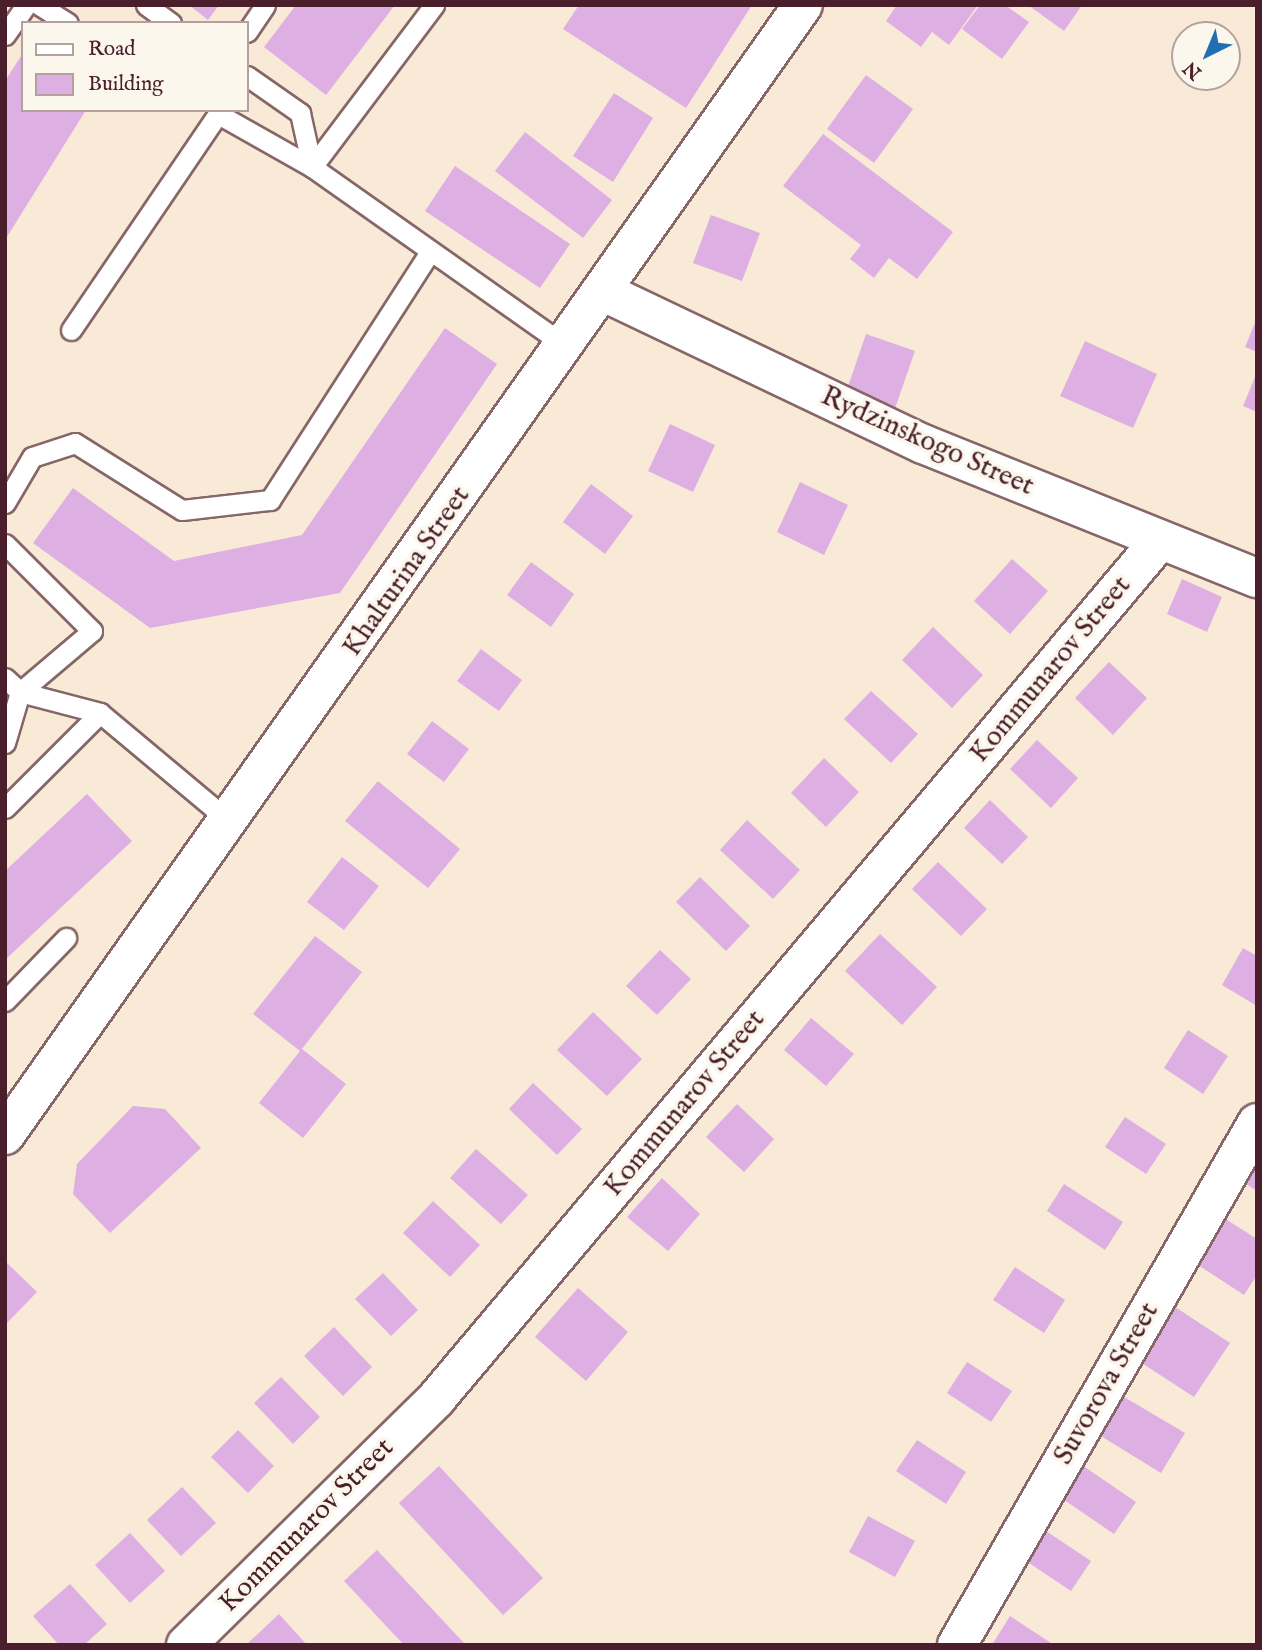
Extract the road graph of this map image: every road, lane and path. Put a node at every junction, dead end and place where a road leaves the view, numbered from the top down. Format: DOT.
graph roads {
  1 [pos="26,5"];
  2 [pos="39,5"];
  3 [pos="146,5"];
  4 [pos="265,5"];
  5 [pos="433,5"];
  6 [pos="803,5"];
  7 [pos="65,21"];
  8 [pos="168,21"];
  9 [pos="248,30"];
  10 [pos="5,35"];
  11 [pos="248,77"];
  12 [pos="215,112"];
  13 [pos="312,167"];
  14 [pos="428,255"];
  15 [pos="604,292"];
  16 [pos="71,330"];
  17 [pos="567,347"];
  18 [pos="5,503"];
  19 [pos="1160,540"];
  20 [pos="5,544"];
  21 [pos="1257,578"];
  22 [pos="5,678"];
  23 [pos="20,692"];
  24 [pos="100,713"];
  25 [pos="5,743"];
  26 [pos="5,808"];
  27 [pos="229,821"];
  28 [pos="66,938"];
  29 [pos="5,1001"];
  30 [pos="1257,1123"];
  31 [pos="5,1135"];
  32 [pos="186,1645"];
  33 [pos="957,1645"];
  1 -- 10 [label="lane"];
  2 -- 7 [label="lane"];
  3 -- 8 [label="lane"];
  4 -- 9 [label="lane"];
  5 -- 13 [label="lane"];
  6 -- 15 [label="street, Khalturina Street"];
  11 -- 13 [label="lane"];
  12 -- 13 [label="lane"];
  12 -- 16 [label="lane"];
  13 -- 14 [label="lane"];
  14 -- 17 [label="lane"];
  14 -- 18 [label="lane"];
  15 -- 17 [label="street, Khalturina Street"];
  15 -- 19 [label="street, Rydzinskogo Street"];
  17 -- 27 [label="street, Khalturina Street"];
  19 -- 21 [label="street, Rydzinskogo Street"];
  19 -- 32 [label="street, Kommunarov Street"];
  20 -- 23 [label="lane"];
  22 -- 23 [label="lane"];
  23 -- 24 [label="lane"];
  23 -- 25 [label="lane"];
  24 -- 26 [label="lane"];
  24 -- 27 [label="lane"];
  27 -- 31 [label="street, Khalturina Street"];
  28 -- 29 [label="lane"];
  30 -- 33 [label="street, Suvorova Street"];
}
